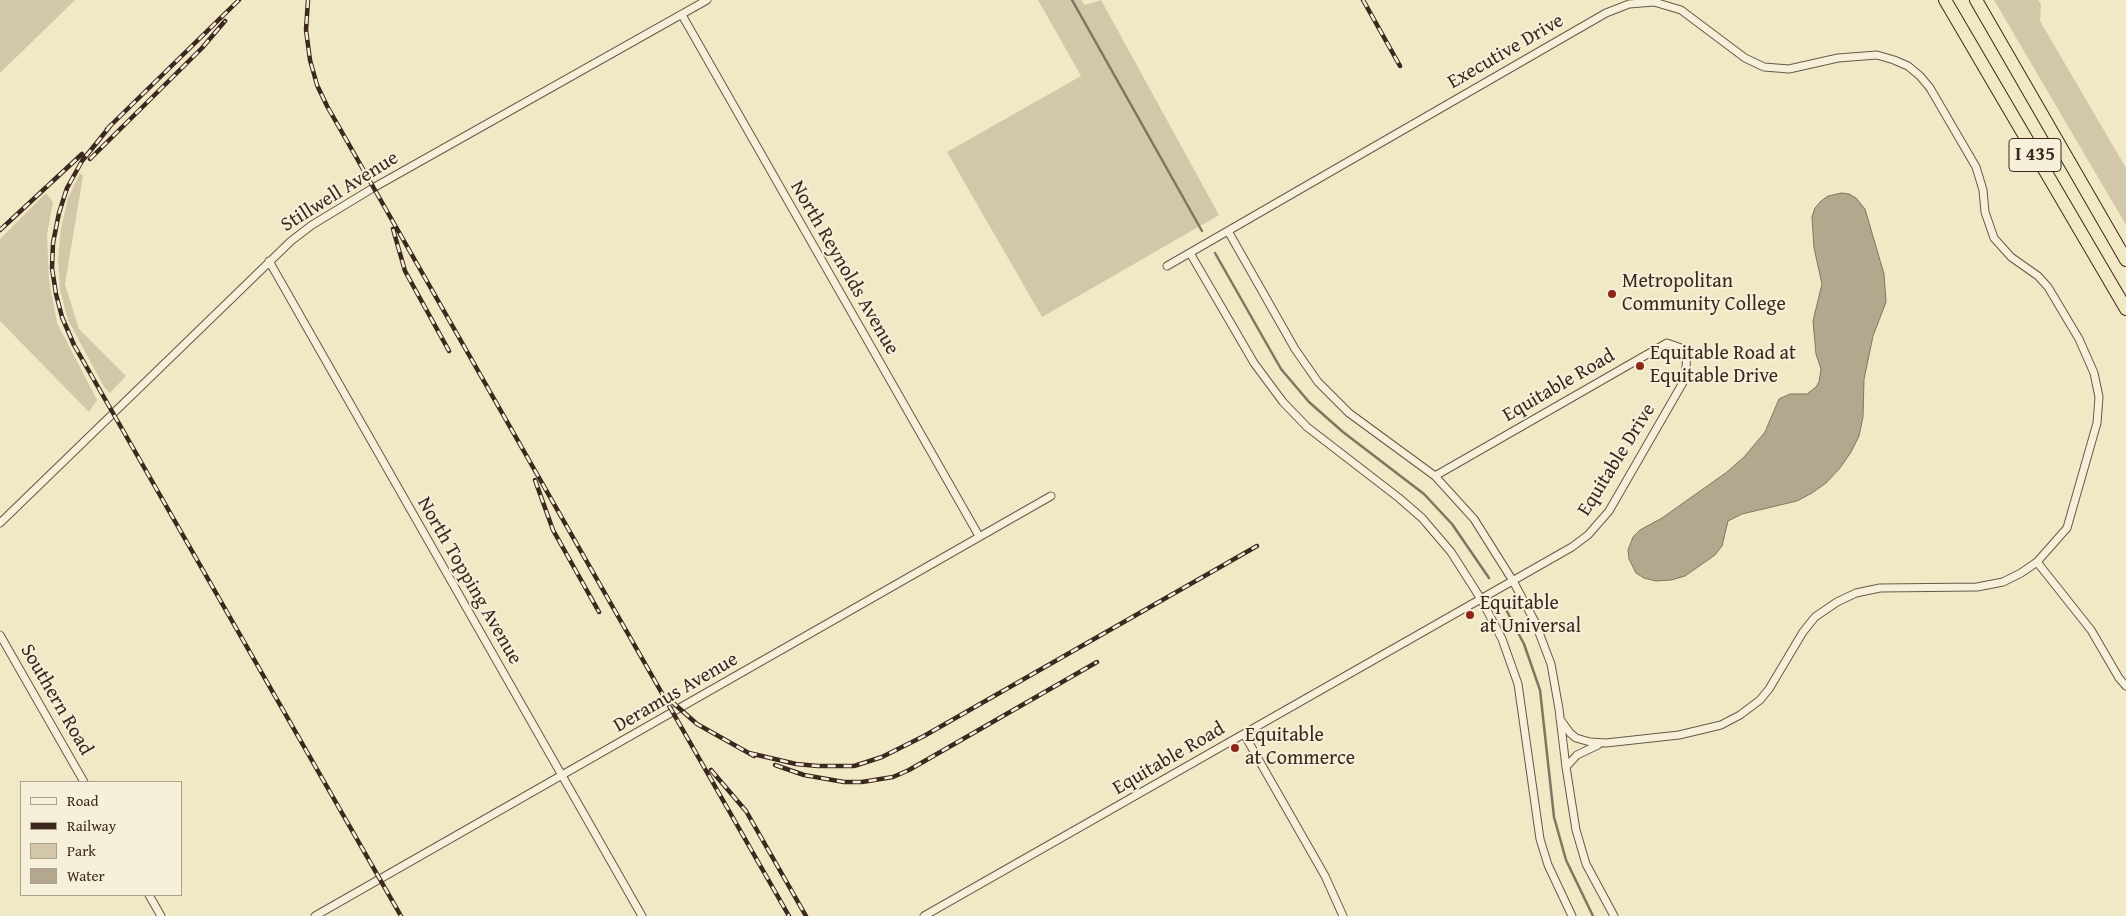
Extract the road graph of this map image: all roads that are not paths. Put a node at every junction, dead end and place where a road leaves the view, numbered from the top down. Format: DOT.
graph roads {
  1 [pos="707,0"];
  2 [pos="1945,0"];
  3 [pos="1976,0"];
  4 [pos="682,15"];
  5 [pos="1228,231"];
  6 [pos="1190,253"];
  7 [pos="2126,260"];
  8 [pos="269,261"];
  9 [pos="1167,266"];
  10 [pos="2126,309"];
  11 [pos="1687,369"];
  12 [pos="1435,476"];
  13 [pos="1051,496"];
  14 [pos="0,523"];
  15 [pos="979,536"];
  16 [pos="2038,562"];
  17 [pos="1513,581"];
  18 [pos="1480,599"];
  19 [pos="0,635"];
  20 [pos="2126,686"];
  21 [pos="1560,719"];
  22 [pos="1244,734"];
  23 [pos="1606,743"];
  24 [pos="1566,767"];
  25 [pos="562,776"];
  26 [pos="83,781"];
  27 [pos="150,896"];
  28 [pos="161,916"];
  29 [pos="316,916"];
  30 [pos="642,916"];
  31 [pos="924,916"];
  32 [pos="1343,916"];
  33 [pos="1572,916"];
  34 [pos="1614,916"];
  1 -- 4 [label="street, Stillwell Avenue"];
  2 -- 10 [label="highway, I 435"];
  3 -- 7 [label="highway, I 435"];
  4 -- 8 [label="street, Stillwell Avenue"];
  4 -- 15 [label="street, North Reynolds Avenue"];
  5 -- 6 [label="street, Executive Drive"];
  5 -- 12 [label="street"];
  5 -- 16 [label="street, Executive Drive"];
  6 -- 9 [label="street, Executive Drive"];
  6 -- 18 [label="street"];
  8 -- 14 [label="street, Stillwell Avenue"];
  8 -- 25 [label="street, North Topping Avenue"];
  11 -- 12 [label="street, Equitable Road"];
  11 -- 17 [label="street, Equitable Drive"];
  12 -- 17 [label="street"];
  13 -- 15 [label="street, Deramus Avenue"];
  15 -- 25 [label="street, Deramus Avenue"];
  16 -- 20 [label="street"];
  16 -- 23 [label="street, Executive Drive"];
  17 -- 18 [label="street, Equitable Drive"];
  17 -- 21 [label="street"];
  18 -- 22 [label="street, Equitable Road"];
  18 -- 33 [label="street"];
  19 -- 26 [label="street, Southern Road"];
  21 -- 23 [label="street"];
  21 -- 24 [label="street"];
  22 -- 31 [label="street, Equitable Road"];
  22 -- 32 [label="street"];
  23 -- 24 [label="street"];
  24 -- 34 [label="street"];
  25 -- 29 [label="street, Deramus Avenue"];
  25 -- 30 [label="street, North Topping Avenue"];
  27 -- 28 [label="street"];
}
